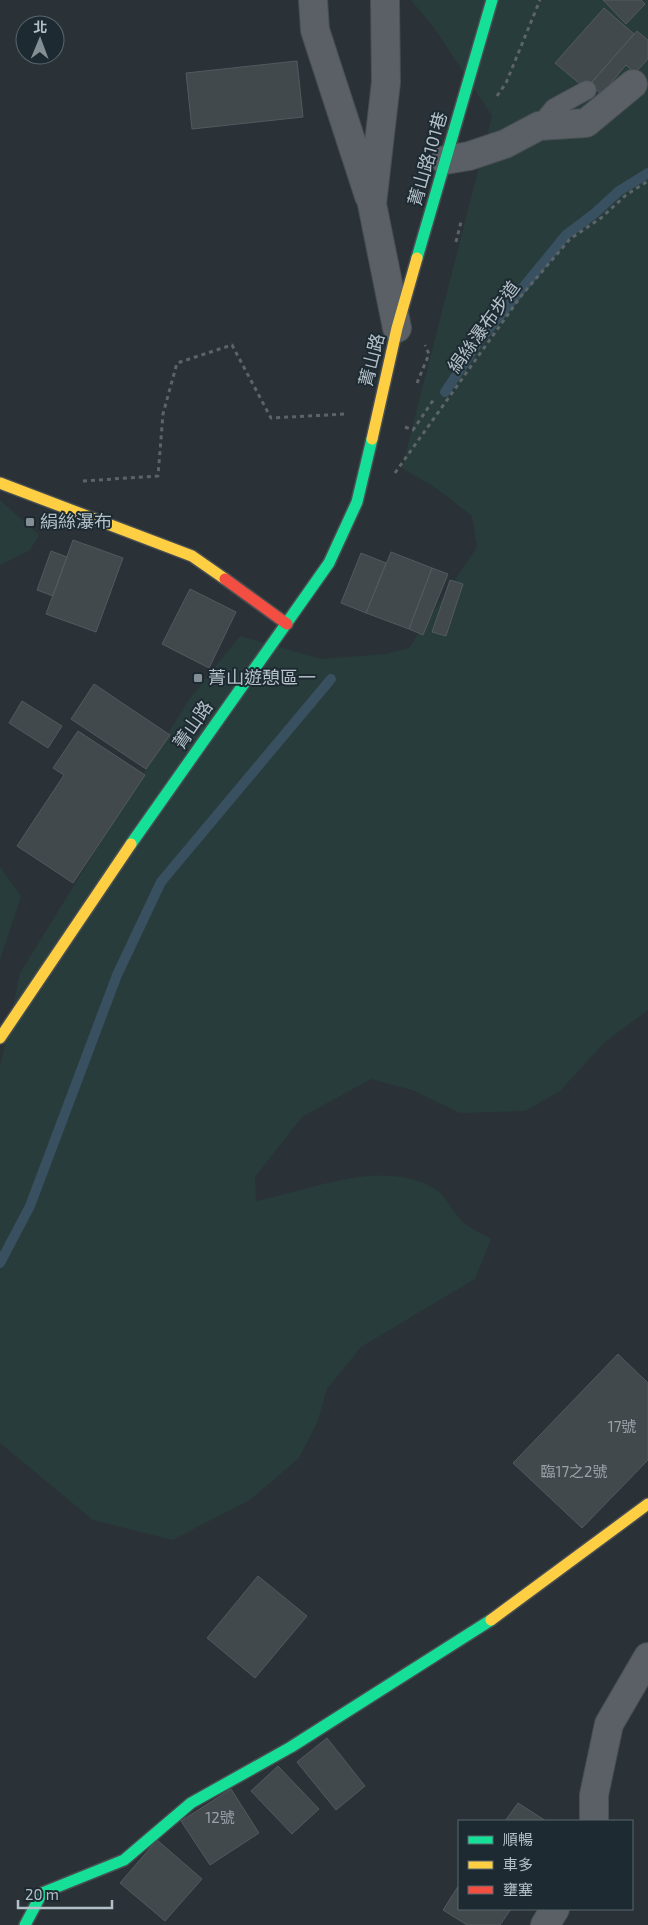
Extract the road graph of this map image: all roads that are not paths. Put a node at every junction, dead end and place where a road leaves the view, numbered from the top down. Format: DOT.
graph roads {
  1 [pos="313,0"];
  2 [pos="385,0"];
  3 [pos="492,0"];
  4 [pos="633,84"];
  5 [pos="587,90"];
  6 [pos="539,126"];
  7 [pos="445,160"];
  8 [pos="372,204"];
  9 [pos="397,328"];
  10 [pos="0,484"];
  11 [pos="287,624"];
  12 [pos="0,1038"];
  13 [pos="648,1504"];
  14 [pos="648,1657"];
  15 [pos="594,1820"];
  16 [pos="554,1910"];
  17 [pos="25,1925"];
  18 [pos="545,1925"];
  1 -- 8 [label="street"];
  2 -- 8 [label="street"];
  3 -- 7 [label="street, 菁山路101巷"];
  4 -- 6 [label="street"];
  5 -- 6 [label="lane"];
  6 -- 7 [label="street"];
  7 -- 9 [label="street, 菁山路101巷"];
  8 -- 9 [label="street"];
  9 -- 11 [label="street, 菁山路"];
  10 -- 11 [label="street"];
  11 -- 12 [label="street, 菁山路"];
  13 -- 17 [label="street"];
  14 -- 15 [label="street"];
  16 -- 18 [label="street"];
}
